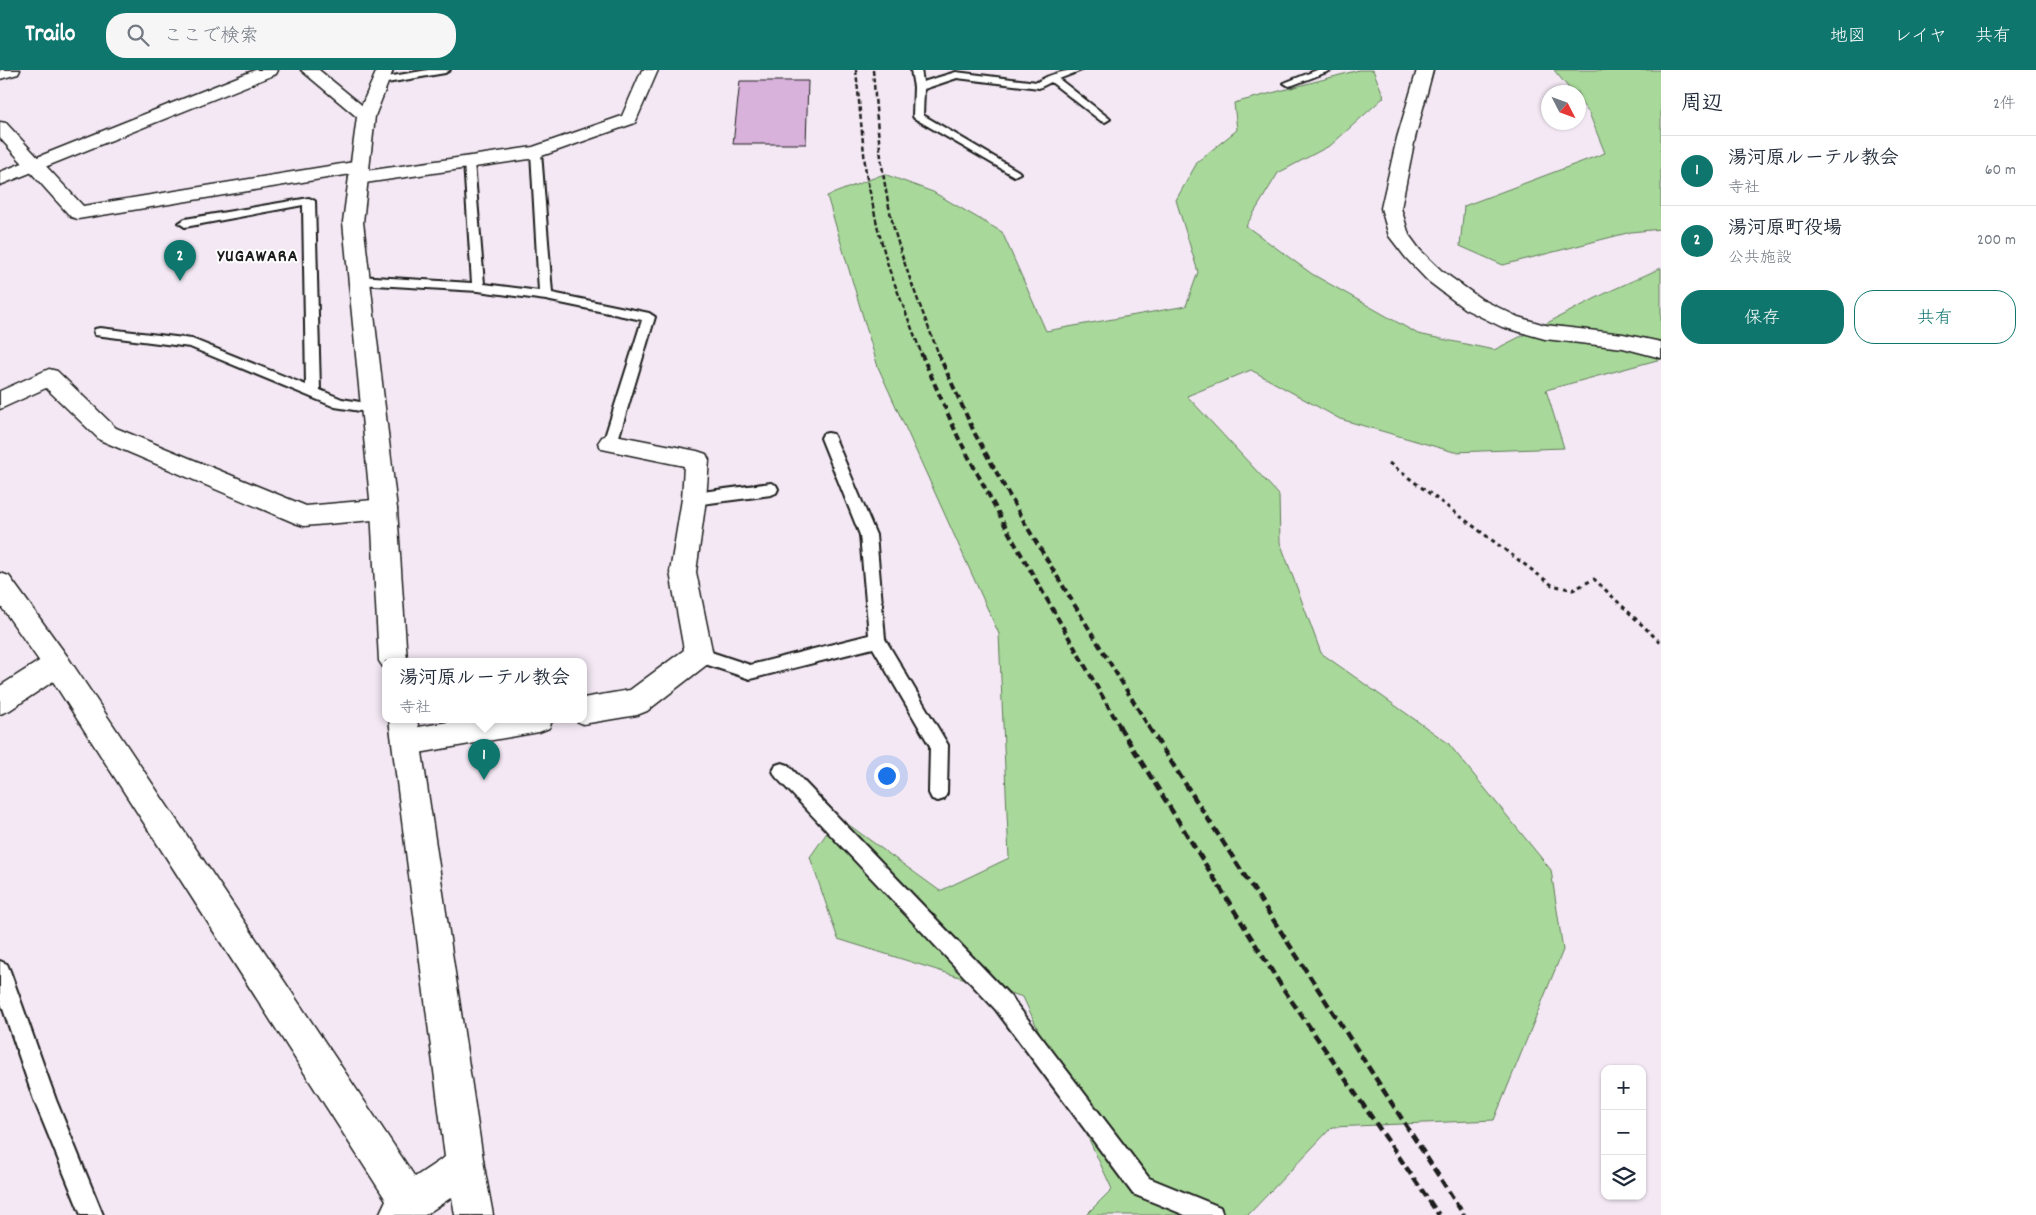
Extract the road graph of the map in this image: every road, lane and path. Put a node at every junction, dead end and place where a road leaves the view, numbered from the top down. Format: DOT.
graph roads {
  1 [pos="12,70"];
  2 [pos="270,70"];
  3 [pos="309,70"];
  4 [pos="445,70"];
  5 [pos="650,70"];
  6 [pos="916,70"];
  7 [pos="1077,70"];
  8 [pos="1327,70"];
  9 [pos="1425,70"];
  10 [pos="0,74"];
  11 [pos="383,75"];
  12 [pos="1051,78"];
  13 [pos="1289,83"];
  14 [pos="920,88"];
  15 [pos="366,116"];
  16 [pos="1105,119"];
  17 [pos="0,127"];
  18 [pos="536,152"];
  19 [pos="469,162"];
  20 [pos="34,165"];
  21 [pos="359,172"];
  22 [pos="1014,173"];
  23 [pos="0,179"];
  24 [pos="185,223"];
  25 [pos="358,280"];
  26 [pos="478,287"];
  27 [pos="546,296"];
  28 [pos="100,332"];
  29 [pos="1661,350"];
  30 [pos="313,393"];
  31 [pos="0,401"];
  32 [pos="373,408"];
  33 [pos="828,438"];
  34 [pos="610,443"];
  35 [pos="1389,463"];
  36 [pos="771,489"];
  37 [pos="694,499"];
  38 [pos="384,509"];
  39 [pos="0,584"];
  40 [pos="877,640"];
  41 [pos="1661,643"];
  42 [pos="699,655"];
  43 [pos="393,658"];
  44 [pos="57,664"];
  45 [pos="0,701"];
  46 [pos="587,710"];
  47 [pos="490,723"];
  48 [pos="405,730"];
  49 [pos="782,771"];
  50 [pos="938,793"];
  51 [pos="0,971"];
  52 [pos="464,1166"];
  53 [pos="404,1209"];
  54 [pos="92,1215"];
  55 [pos="474,1215"];
  56 [pos="1212,1215"];
  1 -- 10 [label="street"];
  2 -- 20 [label="street"];
  3 -- 15 [label="street"];
  4 -- 11 [label="lane"];
  5 -- 18 [label="street"];
  6 -- 14 [label="lane"];
  7 -- 12 [label="lane"];
  8 -- 13 [label="lane"];
  9 -- 29 [label="street"];
  11 -- 15 [label="street"];
  12 -- 14 [label="lane"];
  12 -- 16 [label="lane"];
  14 -- 22 [label="lane"];
  15 -- 21 [label="street"];
  17 -- 20 [label="street"];
  18 -- 19 [label="street"];
  18 -- 27 [label="lane"];
  19 -- 21 [label="street"];
  19 -- 26 [label="lane"];
  20 -- 21 [label="street"];
  20 -- 23 [label="street"];
  21 -- 25 [label="street"];
  24 -- 30 [label="lane"];
  25 -- 26 [label="lane"];
  25 -- 32 [label="street"];
  26 -- 27 [label="lane"];
  27 -- 34 [label="lane"];
  28 -- 30 [label="lane"];
  30 -- 32 [label="lane"];
  31 -- 38 [label="street"];
  32 -- 38 [label="street"];
  33 -- 40 [label="lane"];
  34 -- 37 [label="street"];
  35 -- 41 [label="path"];
  36 -- 37 [label="lane"];
  37 -- 42 [label="street"];
  38 -- 43 [label="street"];
  39 -- 44 [label="street"];
  40 -- 42 [label="lane"];
  40 -- 50 [label="lane"];
  42 -- 46 [label="street"];
  44 -- 45 [label="street"];
  44 -- 53 [label="street"];
  47 -- 48 [label="street"];
  48 -- 52 [label="street"];
  49 -- 56 [label="lane"];
  51 -- 54 [label="lane"];
  52 -- 53 [label="street"];
  52 -- 55 [label="street"];
}
